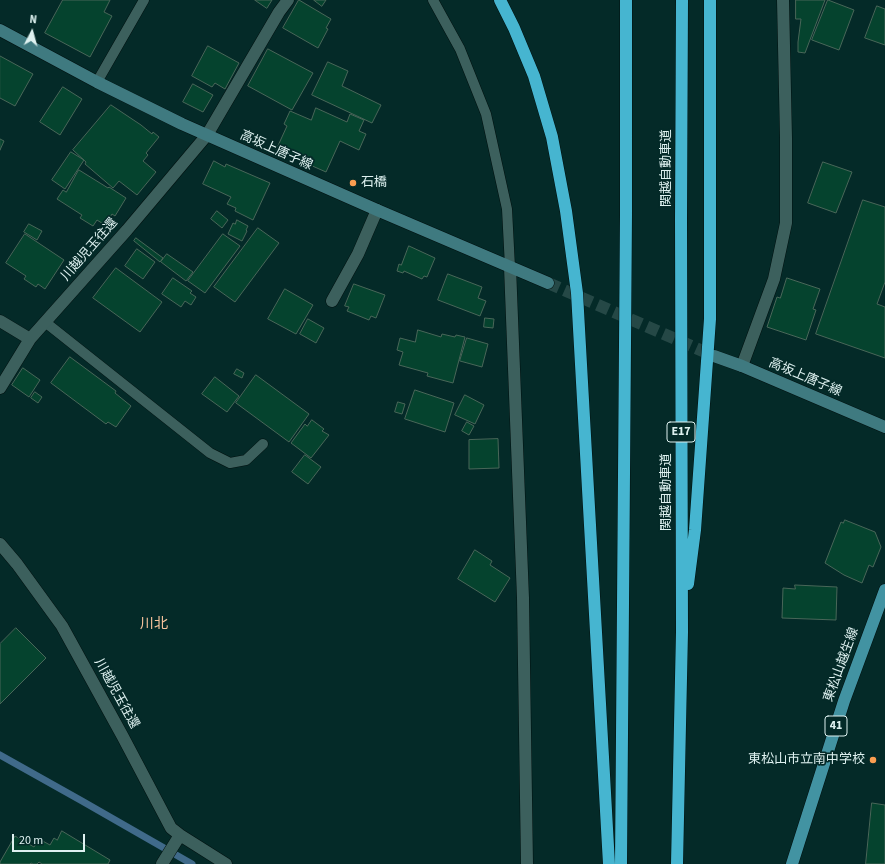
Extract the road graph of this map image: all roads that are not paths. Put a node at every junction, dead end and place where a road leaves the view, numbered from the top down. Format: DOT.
graph roads {
  1 [pos="144,0"];
  2 [pos="288,0"];
  3 [pos="433,0"];
  4 [pos="500,0"];
  5 [pos="626,0"];
  6 [pos="682,0"];
  7 [pos="710,0"];
  8 [pos="783,0"];
  9 [pos="0,30"];
  10 [pos="97,82"];
  11 [pos="207,135"];
  12 [pos="377,210"];
  13 [pos="510,267"];
  14 [pos="548,283"];
  15 [pos="332,301"];
  16 [pos="0,321"];
  17 [pos="45,322"];
  18 [pos="30,339"];
  19 [pos="714,356"];
  20 [pos="742,366"];
  21 [pos="0,388"];
  22 [pos="885,427"];
  23 [pos="263,444"];
  24 [pos="0,544"];
  25 [pos="885,590"];
  26 [pos="682,632"];
  27 [pos="180,835"];
  28 [pos="164,861"];
  29 [pos="226,864"];
  30 [pos="527,864"];
  31 [pos="608,864"];
  32 [pos="621,864"];
  33 [pos="677,864"];
  34 [pos="792,864"];
  1 -- 10 [label="lane"];
  2 -- 11 [label="street, 川越児玉往還"];
  3 -- 13 [label="lane"];
  4 -- 31 [label="highway"];
  5 -- 32 [label="highway"];
  6 -- 26 [label="highway, 関越自動車道 / E17"];
  7 -- 26 [label="highway"];
  8 -- 20 [label="street"];
  9 -- 10 [label="main road, 高坂上唐子線"];
  10 -- 11 [label="main road, 高坂上唐子線"];
  11 -- 12 [label="main road, 高坂上唐子線"];
  11 -- 17 [label="street, 川越児玉往還"];
  12 -- 13 [label="main road, 高坂上唐子線"];
  12 -- 15 [label="street"];
  13 -- 14 [label="main road, 高坂上唐子線"];
  13 -- 30 [label="street"];
  16 -- 18 [label="street"];
  17 -- 18 [label="street, 川越児玉往還"];
  17 -- 23 [label="lane"];
  18 -- 21 [label="street, 川越児玉往還"];
  19 -- 20 [label="main road, 高坂上唐子線"];
  20 -- 22 [label="main road, 高坂上唐子線"];
  24 -- 27 [label="street, 川越児玉往還"];
  25 -- 34 [label="main road, 東松山越生線 / 41"];
  26 -- 33 [label="highway, 関越自動車道 / E17"];
  27 -- 28 [label="street"];
  27 -- 29 [label="street, 川越児玉往還"];
}
